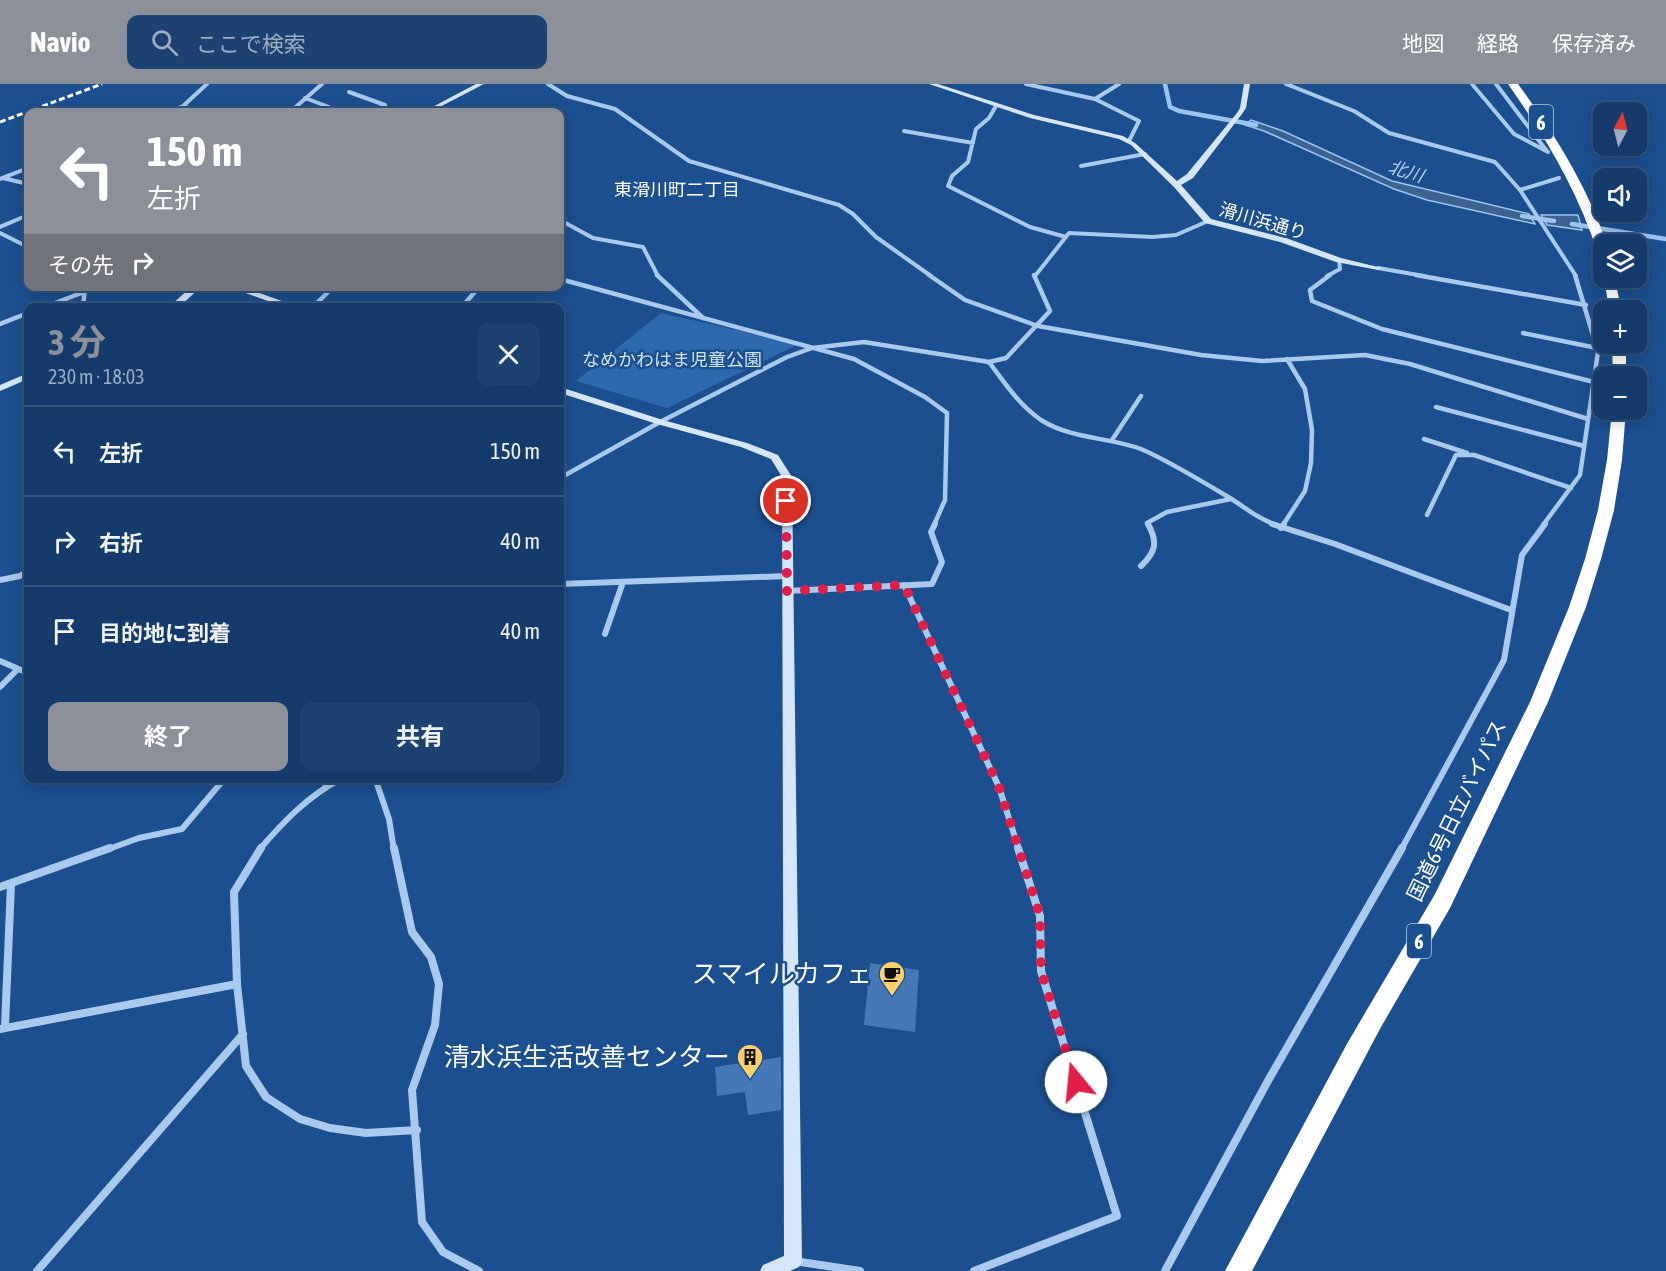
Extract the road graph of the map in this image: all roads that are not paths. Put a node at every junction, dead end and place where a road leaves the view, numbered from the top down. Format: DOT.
graph roads {
  1 [pos="207,84"];
  2 [pos="322,84"];
  3 [pos="481,84"];
  4 [pos="548,84"];
  5 [pos="932,84"];
  6 [pos="1026,84"];
  7 [pos="1119,84"];
  8 [pos="1247,84"];
  9 [pos="1286,84"];
  10 [pos="1472,84"];
  11 [pos="1496,84"];
  12 [pos="1514,84"];
  13 [pos="349,92"];
  14 [pos="305,98"];
  15 [pos="1095,99"];
  16 [pos="183,106"];
  17 [pos="996,106"];
  18 [pos="178,108"];
  19 [pos="192,108"];
  20 [pos="294,108"];
  21 [pos="331,108"];
  22 [pos="379,108"];
  23 [pos="434,108"];
  24 [pos="904,131"];
  25 [pos="1129,141"];
  26 [pos="973,143"];
  27 [pos="1145,154"];
  28 [pos="1081,166"];
  29 [pos="24,169"];
  30 [pos="1,178"];
  31 [pos="1559,178"];
  32 [pos="24,183"];
  33 [pos="1177,185"];
  34 [pos="1520,190"];
  35 [pos="24,217"];
  36 [pos="1209,221"];
  37 [pos="564,222"];
  38 [pos="0,227"];
  39 [pos="0,233"];
  40 [pos="1597,234"];
  41 [pos="1066,237"];
  42 [pos="24,245"];
  43 [pos="1339,260"];
  44 [pos="1378,268"];
  45 [pos="564,280"];
  46 [pos="80,291"];
  47 [pos="192,291"];
  48 [pos="245,291"];
  49 [pos="329,291"];
  50 [pos="476,291"];
  51 [pos="53,303"];
  52 [pos="178,303"];
  53 [pos="282,303"];
  54 [pos="317,303"];
  55 [pos="465,303"];
  56 [pos="1587,305"];
  57 [pos="24,315"];
  58 [pos="703,318"];
  59 [pos="0,324"];
  60 [pos="1038,326"];
  61 [pos="1593,331"];
  62 [pos="1523,333"];
  63 [pos="1593,347"];
  64 [pos="812,348"];
  65 [pos="1287,359"];
  66 [pos="989,362"];
  67 [pos="24,378"];
  68 [pos="1593,382"];
  69 [pos="0,388"];
  70 [pos="1593,388"];
  71 [pos="564,391"];
  72 [pos="1141,396"];
  73 [pos="1436,407"];
  74 [pos="1588,419"];
  75 [pos="1618,420"];
  76 [pos="660,422"];
  77 [pos="1424,439"];
  78 [pos="1112,440"];
  79 [pos="1584,446"];
  80 [pos="1474,455"];
  81 [pos="564,476"];
  82 [pos="1571,488"];
  83 [pos="1232,499"];
  84 [pos="1427,515"];
  85 [pos="1281,528"];
  86 [pos="1141,566"];
  87 [pos="24,574"];
  88 [pos="787,576"];
  89 [pos="0,580"];
  90 [pos="623,582"];
  91 [pos="564,584"];
  92 [pos="904,585"];
  93 [pos="787,591"];
  94 [pos="1511,610"];
  95 [pos="605,634"];
  96 [pos="0,661"];
  97 [pos="17,670"];
  98 [pos="24,672"];
  99 [pos="0,687"];
  100 [pos="221,783"];
  101 [pos="324,783"];
  102 [pos="333,783"];
  103 [pos="377,783"];
  104 [pos="327,786"];
  105 [pos="11,884"];
  106 [pos="0,887"];
  107 [pos="237,984"];
  108 [pos="3,1027"];
  109 [pos="243,1035"];
  110 [pos="417,1130"];
  111 [pos="793,1261"];
  112 [pos="37,1271"];
  113 [pos="479,1271"];
  114 [pos="769,1271"];
  115 [pos="860,1271"];
  116 [pos="974,1271"];
  117 [pos="1165,1271"];
  118 [pos="1238,1271"];
  1 -- 16 [label="street"];
  2 -- 14 [label="street"];
  3 -- 23 [label="street"];
  4 -- 60 [label="street"];
  5 -- 17 [label="street, 滑川浜通り"];
  6 -- 15 [label="street"];
  7 -- 15 [label="street"];
  8 -- 33 [label="street"];
  9 -- 34 [label="street"];
  10 -- 11 [label="street"];
  12 -- 40 [label="highway, 6"];
  13 -- 22 [label="street"];
  14 -- 20 [label="street"];
  14 -- 21 [label="street"];
  15 -- 25 [label="street"];
  16 -- 18 [label="street"];
  16 -- 19 [label="street"];
  17 -- 25 [label="street, 滑川浜通り"];
  17 -- 26 [label="street"];
  24 -- 26 [label="street"];
  25 -- 27 [label="street, 滑川浜通り"];
  26 -- 41 [label="street"];
  27 -- 28 [label="street"];
  27 -- 33 [label="street, 滑川浜通り"];
  29 -- 30 [label="street"];
  30 -- 32 [label="street"];
  31 -- 34 [label="street"];
  33 -- 36 [label="street, 滑川浜通り"];
  34 -- 56 [label="street"];
  35 -- 38 [label="street"];
  36 -- 41 [label="street"];
  36 -- 43 [label="street, 滑川浜通り"];
  37 -- 58 [label="street"];
  39 -- 42 [label="street"];
  41 -- 60 [label="street"];
  43 -- 44 [label="street, 滑川浜通り"];
  43 -- 68 [label="street"];
  44 -- 56 [label="street, 滑川浜通り"];
  45 -- 58 [label="street"];
  46 -- 51 [label="street"];
  47 -- 52 [label="street"];
  48 -- 53 [label="street"];
  49 -- 54 [label="street"];
  50 -- 55 [label="street"];
  56 -- 61 [label="street"];
  57 -- 59 [label="street"];
  58 -- 64 [label="street"];
  60 -- 65 [label="street"];
  60 -- 66 [label="street"];
  62 -- 63 [label="street"];
  64 -- 66 [label="street"];
  64 -- 76 [label="street"];
  64 -- 92 [label="street"];
  65 -- 74 [label="street"];
  65 -- 85 [label="street"];
  66 -- 78 [label="street"];
  67 -- 69 [label="street"];
  70 -- 74 [label="street"];
  71 -- 76 [label="street"];
  72 -- 78 [label="street"];
  73 -- 79 [label="street"];
  74 -- 79 [label="street"];
  75 -- 118 [label="highway, 国道6号日立バイパス / 6"];
  76 -- 81 [label="street"];
  76 -- 88 [label="street"];
  77 -- 80 [label="street"];
  78 -- 83 [label="street"];
  79 -- 82 [label="street"];
  80 -- 82 [label="street"];
  80 -- 84 [label="street"];
  82 -- 94 [label="street"];
  83 -- 85 [label="street"];
  83 -- 86 [label="street"];
  85 -- 94 [label="street"];
  87 -- 89 [label="street"];
  88 -- 90 [label="street"];
  88 -- 93 [label="street"];
  90 -- 91 [label="street"];
  90 -- 95 [label="street"];
  92 -- 93 [label="street"];
  92 -- 116 [label="street"];
  93 -- 111 [label="street"];
  94 -- 117 [label="street"];
  96 -- 97 [label="street"];
  97 -- 98 [label="street"];
  97 -- 99 [label="street"];
  100 -- 105 [label="street"];
  101 -- 104 [label="street"];
  102 -- 104 [label="street"];
  103 -- 110 [label="street"];
  104 -- 107 [label="street"];
  105 -- 106 [label="street"];
  105 -- 108 [label="street"];
  107 -- 108 [label="street"];
  107 -- 109 [label="street"];
  109 -- 110 [label="street"];
  109 -- 112 [label="street"];
  110 -- 113 [label="street"];
  111 -- 114 [label="street"];
  111 -- 115 [label="street"];
}
